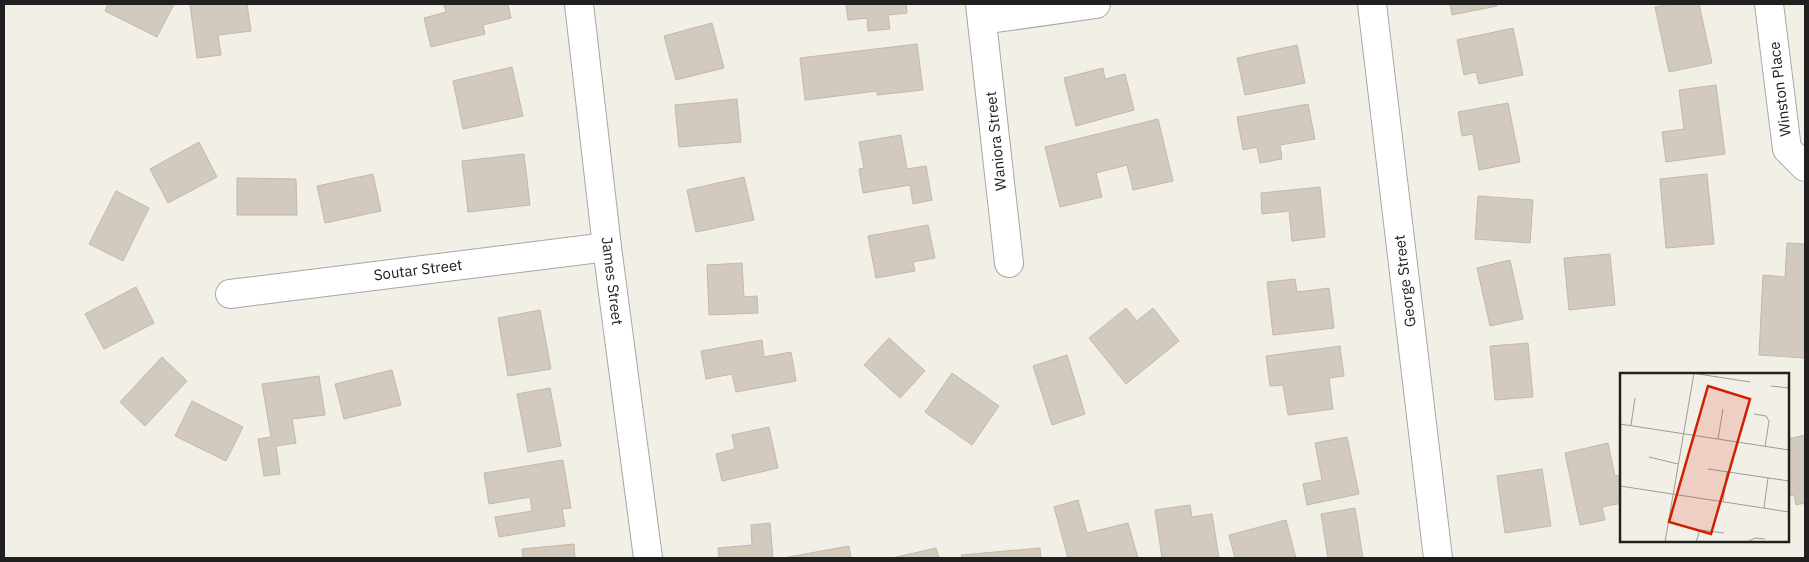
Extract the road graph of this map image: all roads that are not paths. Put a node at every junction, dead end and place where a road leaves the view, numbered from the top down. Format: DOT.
graph roads {
  1 [pos="579,4"];
  2 [pos="1096,4"];
  3 [pos="1372,4"];
  4 [pos="1769,4"];
  5 [pos="981,12"];
  6 [pos="1805,167"];
  7 [pos="607,247"];
  8 [pos="1009,263"];
  9 [pos="230,294"];
  10 [pos="648,558"];
  11 [pos="1438,558"];
  1 -- 7 [label="street, James Street"];
  2 -- 5 [label="street, Waniora Street"];
  3 -- 11 [label="street, George Street"];
  4 -- 6 [label="street, Winston Place"];
  5 -- 8 [label="street, Waniora Street"];
  7 -- 9 [label="street, Soutar Street"];
  7 -- 10 [label="street, James Street"];
}
